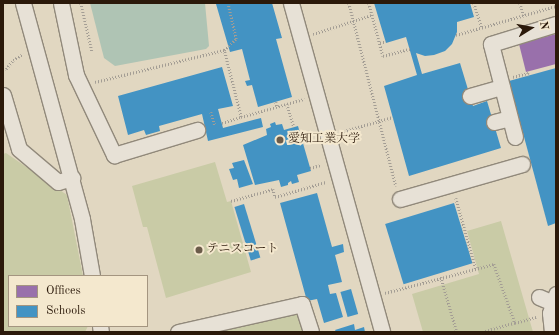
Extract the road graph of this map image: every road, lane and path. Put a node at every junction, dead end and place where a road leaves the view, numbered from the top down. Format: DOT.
graph roads {
  1 [pos="23,3"];
  2 [pos="61,3"];
  3 [pos="81,3"];
  4 [pos="228,3"];
  5 [pos="291,3"];
  6 [pos="349,3"];
  7 [pos="368,3"];
  8 [pos="474,3"];
  9 [pos="520,3"];
  10 [pos="556,6"];
  11 [pos="372,15"];
  12 [pos="524,16"];
  13 [pos="353,20"];
  14 [pos="380,24"];
  15 [pos="556,24"];
  16 [pos="375,26"];
  17 [pos="482,28"];
  18 [pos="456,35"];
  19 [pos="301,38"];
  20 [pos="386,41"];
  21 [pos="380,43"];
  22 [pos="35,49"];
  23 [pos="410,49"];
  24 [pos="224,50"];
  25 [pos="92,52"];
  26 [pos="3,68"];
  27 [pos="81,85"];
  28 [pos="502,87"];
  29 [pos="3,96"];
  30 [pos="316,96"];
  31 [pos="470,96"];
  32 [pos="276,102"];
  33 [pos="287,104"];
  34 [pos="277,107"];
  35 [pos="211,112"];
  36 [pos="241,117"];
  37 [pos="393,117"];
  38 [pos="510,118"];
  39 [pos="379,121"];
  40 [pos="494,122"];
  41 [pos="222,123"];
  42 [pos="215,125"];
  43 [pos="294,127"];
  44 [pos="197,130"];
  45 [pos="328,135"];
  46 [pos="515,138"];
  47 [pos="522,164"];
  48 [pos="72,178"];
  49 [pos="340,178"];
  50 [pos="452,184"];
  51 [pos="400,199"];
  52 [pos="231,201"];
  53 [pos="476,269"];
  54 [pos="92,275"];
  55 [pos="441,278"];
  56 [pos="372,296"];
  57 [pos="550,302"];
  58 [pos="515,323"];
  59 [pos="178,332"];
  60 [pos="311,332"];
  61 [pos="382,332"];
  62 [pos="457,332"];
  63 [pos="484,332"];
  64 [pos="552,332"];
  1 -- 22 [label="lane"];
  2 -- 27 [label="lane"];
  3 -- 25 [label="path"];
  4 -- 24 [label="path"];
  5 -- 19 [label="lane"];
  6 -- 13 [label="path"];
  7 -- 11 [label="path"];
  8 -- 17 [label="path"];
  9 -- 12 [label="path"];
  10 -- 12 [label="path"];
  11 -- 13 [label="path"];
  11 -- 16 [label="path"];
  12 -- 17 [label="path"];
  13 -- 19 [label="path"];
  13 -- 39 [label="path"];
  14 -- 16 [label="path"];
  15 -- 28 [label="lane"];
  16 -- 21 [label="path"];
  17 -- 18 [label="path"];
  19 -- 30 [label="lane"];
  20 -- 21 [label="path"];
  21 -- 23 [label="path"];
  22 -- 26 [label="path"];
  22 -- 48 [label="lane"];
  24 -- 27 [label="path"];
  24 -- 36 [label="path"];
  27 -- 44 [label="lane"];
  28 -- 31 [label="lane"];
  28 -- 38 [label="lane"];
  29 -- 48 [label="lane"];
  30 -- 33 [label="path"];
  30 -- 45 [label="lane"];
  32 -- 34 [label="path"];
  33 -- 34 [label="path"];
  33 -- 43 [label="path"];
  34 -- 36 [label="path"];
  35 -- 42 [label="path"];
  36 -- 41 [label="path"];
  37 -- 39 [label="path"];
  38 -- 40 [label="lane"];
  38 -- 46 [label="lane"];
  39 -- 45 [label="path"];
  39 -- 51 [label="path"];
  45 -- 49 [label="lane"];
  47 -- 50 [label="lane"];
  48 -- 54 [label="lane"];
  49 -- 52 [label="path"];
  49 -- 56 [label="lane"];
  50 -- 51 [label="lane"];
  50 -- 53 [label="path"];
  53 -- 55 [label="path"];
  53 -- 58 [label="path"];
  55 -- 56 [label="path"];
  55 -- 62 [label="path"];
  56 -- 61 [label="lane"];
  57 -- 58 [label="path"];
  57 -- 64 [label="lane"];
  58 -- 63 [label="path"];
  59 -- 60 [label="lane"];
}
